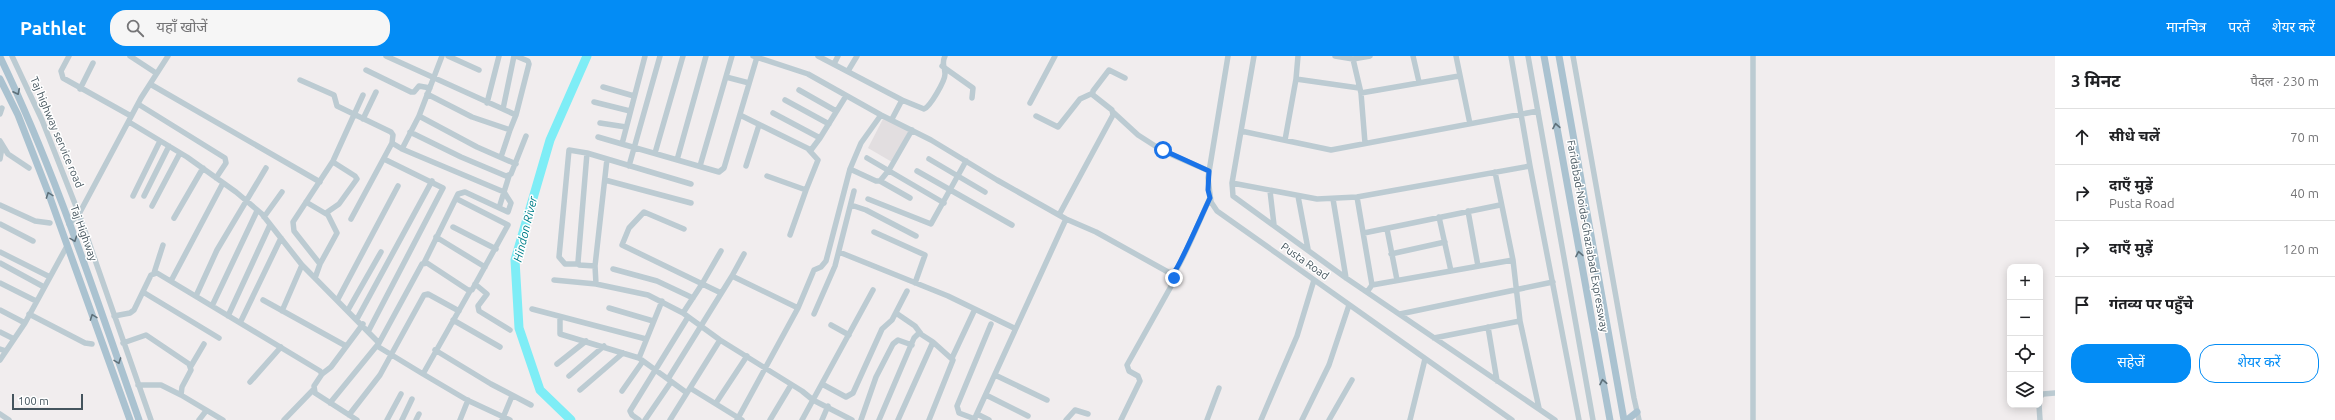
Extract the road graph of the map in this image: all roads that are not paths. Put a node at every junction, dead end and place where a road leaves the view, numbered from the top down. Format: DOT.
graph roads {
  1 [pos="0,56"];
  2 [pos="12,56"];
  3 [pos="69,56"];
  4 [pos="130,56"];
  5 [pos="168,56"];
  6 [pos="386,56"];
  7 [pos="442,56"];
  8 [pos="448,56"];
  9 [pos="499,56"];
  10 [pos="515,56"];
  11 [pos="645,56"];
  12 [pos="660,56"];
  13 [pos="683,56"];
  14 [pos="706,56"];
  15 [pos="732,56"];
  16 [pos="818,56"];
  17 [pos="838,56"];
  18 [pos="857,56"];
  19 [pos="945,56"];
  20 [pos="1055,56"];
  21 [pos="1228,56"];
  22 [pos="1254,56"];
  23 [pos="1298,56"];
  24 [pos="1335,56"];
  25 [pos="1370,56"];
  26 [pos="1413,56"];
  27 [pos="1456,56"];
  28 [pos="1511,56"];
  29 [pos="1528,56"];
  30 [pos="1544,56"];
  31 [pos="1559,56"];
  32 [pos="1573,56"];
  33 [pos="1753,56"];
  34 [pos="755,57"];
  35 [pos="1353,59"];
  36 [pos="93,63"];
  37 [pos="834,64"];
  38 [pos="942,66"];
  39 [pos="366,70"];
  40 [pos="480,70"];
  41 [pos="848,71"];
  42 [pos="156,73"];
  43 [pos="1459,76"];
  44 [pos="726,77"];
  45 [pos="434,78"];
  46 [pos="1125,78"];
  47 [pos="0,79"];
  48 [pos="1296,79"];
  49 [pos="300,80"];
  50 [pos="749,82"];
  51 [pos="1419,82"];
  52 [pos="150,84"];
  53 [pos="603,87"];
  54 [pos="80,88"];
  55 [pos="799,90"];
  56 [pos="1360,90"];
  57 [pos="429,91"];
  58 [pos="376,92"];
  59 [pos="1093,93"];
  60 [pos="363,95"];
  61 [pos="634,96"];
  62 [pos="846,96"];
  63 [pos="972,98"];
  64 [pos="785,100"];
  65 [pos="902,100"];
  66 [pos="594,102"];
  67 [pos="488,103"];
  68 [pos="1030,103"];
  69 [pos="138,104"];
  70 [pos="504,110"];
  71 [pos="630,111"];
  72 [pos="836,111"];
  73 [pos="1538,111"];
  74 [pos="1113,112"];
  75 [pos="773,113"];
  76 [pos="1522,114"];
  77 [pos="355,115"];
  78 [pos="516,115"];
  79 [pos="740,115"];
  80 [pos="881,115"];
  81 [pos="419,116"];
  82 [pos="1036,116"];
  83 [pos="130,119"];
  84 [pos="364,119"];
  85 [pos="892,119"];
  86 [pos="600,123"];
  87 [pos="829,124"];
  88 [pos="1470,124"];
  89 [pos="759,125"];
  90 [pos="626,127"];
  91 [pos="510,130"];
  92 [pos="912,130"];
  93 [pos="1241,131"];
  94 [pos="410,132"];
  95 [pos="526,136"];
  96 [pos="598,137"];
  97 [pos="820,138"];
  98 [pos="1285,140"];
  99 [pos="160,141"];
  100 [pos="392,143"];
  101 [pos="1365,143"];
  102 [pos="1,144"];
  103 [pos="622,144"];
  104 [pos="169,146"];
  105 [pos="635,148"];
  106 [pos="402,149"];
  107 [pos="809,150"];
  108 [pos="587,152"];
  109 [pos="180,153"];
  110 [pos="655,153"];
  111 [pos="501,157"];
  112 [pos="867,158"];
  113 [pos="0,159"];
  114 [pos="384,159"];
  115 [pos="607,159"];
  116 [pos="929,159"];
  117 [pos="677,160"];
  118 [pos="966,161"];
  119 [pos="333,162"];
  120 [pos="516,164"];
  121 [pos="629,166"];
  122 [pos="700,166"];
  123 [pos="746,166"];
  124 [pos="1530,166"];
  125 [pos="29,168"];
  126 [pos="202,168"];
  127 [pos="266,168"];
  128 [pos="850,169"];
  129 [pos="889,170"];
  130 [pos="917,171"];
  131 [pos="1209,171"];
  132 [pos="1495,172"];
  133 [pos="509,176"];
  134 [pos="767,176"];
  135 [pos="958,176"];
  136 [pos="216,178"];
  137 [pos="605,180"];
  138 [pos="432,181"];
  139 [pos="880,181"];
  140 [pos="223,182"];
  141 [pos="320,182"];
  142 [pos="1232,183"];
  143 [pos="691,184"];
  144 [pos="398,186"];
  145 [pos="806,190"];
  146 [pos="854,191"];
  147 [pos="950,191"];
  148 [pos="1270,191"];
  149 [pos="282,192"];
  150 [pos="504,192"];
  151 [pos="985,192"];
  152 [pos="132,196"];
  153 [pos="144,196"];
  154 [pos="1298,196"];
  155 [pos="910,198"];
  156 [pos="1210,198"];
  157 [pos="1357,198"];
  158 [pos="457,199"];
  159 [pos="868,199"];
  160 [pos="1333,199"];
  161 [pos="246,200"];
  162 [pos="306,202"];
  163 [pos="691,203"];
  164 [pos="944,203"];
  165 [pos="0,205"];
  166 [pos="851,205"];
  167 [pos="1500,205"];
  168 [pos="152,206"];
  169 [pos="499,208"];
  170 [pos="257,211"];
  171 [pos="1468,211"];
  172 [pos="326,213"];
  173 [pos="79,214"];
  174 [pos="1059,215"];
  175 [pos="264,217"];
  176 [pos="1439,217"];
  177 [pos="174,218"];
  178 [pos="1066,219"];
  179 [pos="351,220"];
  180 [pos="50,223"];
  181 [pos="0,224"];
  182 [pos="69,224"];
  183 [pos="270,225"];
  184 [pos="1012,225"];
  185 [pos="1274,225"];
  186 [pos="454,227"];
  187 [pos="684,229"];
  188 [pos="1387,229"];
  189 [pos="874,232"];
  190 [pos="1364,233"];
  191 [pos="790,235"];
  192 [pos="916,236"];
  193 [pos="281,238"];
  194 [pos="436,238"];
  195 [pos="33,241"];
  196 [pos="1444,242"];
  197 [pos="163,245"];
  198 [pos="67,246"];
  199 [pos="496,249"];
  200 [pos="1308,249"];
  201 [pos="720,251"];
  202 [pos="0,252"];
  203 [pos="381,252"];
  204 [pos="839,252"];
  205 [pos="744,254"];
  206 [pos="1392,254"];
  207 [pos="1512,260"];
  208 [pos="826,261"];
  209 [pos="0,263"];
  210 [pos="424,263"];
  211 [pos="320,264"];
  212 [pos="578,264"];
  213 [pos="302,265"];
  214 [pos="595,266"];
  215 [pos="835,266"];
  216 [pos="1478,266"];
  217 [pos="485,267"];
  218 [pos="613,269"];
  219 [pos="1450,271"];
  220 [pos="1174,272"];
  221 [pos="154,273"];
  222 [pos="50,276"];
  223 [pos="732,276"];
  224 [pos="315,278"];
  225 [pos="1346,278"];
  226 [pos="554,280"];
  227 [pos="1314,280"];
  228 [pos="1397,280"];
  229 [pos="171,281"];
  230 [pos="915,282"];
  231 [pos="1553,282"];
  232 [pos="0,283"];
  233 [pos="476,284"];
  234 [pos="596,284"];
  235 [pos="702,284"];
  236 [pos="1372,285"];
  237 [pos="44,287"];
  238 [pos="1518,289"];
  239 [pos="873,290"];
  240 [pos="470,291"];
  241 [pos="907,291"];
  242 [pos="142,292"];
  243 [pos="1367,292"];
  244 [pos="721,293"];
  245 [pos="196,296"];
  246 [pos="693,298"];
  247 [pos="263,300"];
  248 [pos="338,300"];
  249 [pos="36,301"];
  250 [pos="662,301"];
  251 [pos="1349,305"];
  252 [pos="212,306"];
  253 [pos="609,308"];
  254 [pos="798,308"];
  255 [pos="532,309"];
  256 [pos="975,309"];
  257 [pos="0,310"];
  258 [pos="348,310"];
  259 [pos="282,311"];
  260 [pos="459,311"];
  261 [pos="683,313"];
  262 [pos="896,313"];
  263 [pos="29,314"];
  264 [pos="814,314"];
  265 [pos="1400,314"];
  266 [pos="114,316"];
  267 [pos="228,316"];
  268 [pos="560,317"];
  269 [pos="688,317"];
  270 [pos="357,319"];
  271 [pos="453,320"];
  272 [pos="653,321"];
  273 [pos="1520,321"];
  274 [pos="25,323"];
  275 [pos="240,323"];
  276 [pos="363,324"];
  277 [pos="991,324"];
  278 [pos="831,325"];
  279 [pos="700,327"];
  280 [pos="1488,327"];
  281 [pos="1014,328"];
  282 [pos="369,330"];
  283 [pos="510,330"];
  284 [pos="0,332"];
  285 [pos="921,334"];
  286 [pos="849,335"];
  287 [pos="219,338"];
  288 [pos="1434,338"];
  289 [pos="14,339"];
  290 [pos="586,340"];
  291 [pos="646,340"];
  292 [pos="720,340"];
  293 [pos="933,342"];
  294 [pos="123,343"];
  295 [pos="92,344"];
  296 [pos="204,344"];
  297 [pos="378,344"];
  298 [pos="912,345"];
  299 [pos="346,346"];
  300 [pos="604,346"];
  301 [pos="281,347"];
  302 [pos="500,347"];
  303 [pos="3,350"];
  304 [pos="435,350"];
  305 [pos="623,353"];
  306 [pos="391,355"];
  307 [pos="747,356"];
  308 [pos="952,358"];
  309 [pos="641,359"];
  310 [pos="1425,359"];
  311 [pos="0,360"];
  312 [pos="557,364"];
  313 [pos="191,366"];
  314 [pos="766,368"];
  315 [pos="656,370"];
  316 [pos="322,374"];
  317 [pos="423,374"];
  318 [pos="995,375"];
  319 [pos="569,376"];
  320 [pos="1352,380"];
  321 [pos="670,381"];
  322 [pos="1497,381"];
  323 [pos="250,382"];
  324 [pos="822,384"];
  325 [pos="138,385"];
  326 [pos="791,385"];
  327 [pos="1219,388"];
  328 [pos="313,390"];
  329 [pos="580,390"];
  330 [pos="622,391"];
  331 [pos="688,391"];
  332 [pos="401,394"];
  333 [pos="2043,394"];
  334 [pos="2055,394"];
  335 [pos="181,395"];
  336 [pos="986,395"];
  337 [pos="512,396"];
  338 [pos="412,399"];
  339 [pos="468,400"];
  340 [pos="813,400"];
  341 [pos="1047,400"];
  342 [pos="330,403"];
  343 [pos="716,403"];
  344 [pos="531,405"];
  345 [pos="828,406"];
  346 [pos="1539,408"];
  347 [pos="2039,408"];
  348 [pos="206,411"];
  349 [pos="1637,412"];
  350 [pos="0,414"];
  351 [pos="1088,414"];
  352 [pos="349,415"];
  353 [pos="1028,416"];
  354 [pos="842,417"];
  355 [pos="502,418"];
  356 [pos="975,418"];
  357 [pos="739,419"];
  358 [pos="9,420"];
  359 [pos="130,420"];
  360 [pos="140,420"];
  361 [pos="151,420"];
  362 [pos="199,420"];
  363 [pos="223,420"];
  364 [pos="284,420"];
  365 [pos="357,420"];
  366 [pos="387,420"];
  367 [pos="402,420"];
  368 [pos="460,420"];
  369 [pos="510,420"];
  370 [pos="639,420"];
  371 [pos="645,420"];
  372 [pos="670,420"];
  373 [pos="770,420"];
  374 [pos="802,420"];
  375 [pos="822,420"];
  376 [pos="852,420"];
  377 [pos="861,420"];
  378 [pos="879,420"];
  379 [pos="898,420"];
  380 [pos="929,420"];
  381 [pos="989,420"];
  382 [pos="1066,420"];
  383 [pos="1121,420"];
  384 [pos="1207,420"];
  385 [pos="1261,420"];
  386 [pos="1302,420"];
  387 [pos="1329,420"];
  388 [pos="1410,420"];
  389 [pos="1512,420"];
  390 [pos="1555,420"];
  391 [pos="1579,420"];
  392 [pos="1593,420"];
  393 [pos="1610,420"];
  394 [pos="1624,420"];
  395 [pos="1627,420"];
  396 [pos="1639,420"];
  397 [pos="1753,420"];
  398 [pos="2040,420"];
  1 -- 182 [label="main road, Taj Highway, one-way"];
  2 -- 173 [label="street, Taj highway service road"];
  3 -- 54 [label="street"];
  4 -- 42 [label="street"];
  5 -- 42 [label="street"];
  6 -- 45 [label="street"];
  7 -- 45 [label="street"];
  8 -- 40 [label="street"];
  9 -- 67 [label="street"];
  10 -- 70 [label="street"];
  10 -- 78 [label="street"];
  11 -- 61 [label="street"];
  12 -- 105 [label="street"];
  13 -- 110 [label="street"];
  14 -- 117 [label="street"];
  15 -- 44 [label="street"];
  16 -- 37 [label="street"];
  17 -- 37 [label="street"];
  18 -- 41 [label="street"];
  19 -- 38 [label="street"];
  20 -- 68 [label="street"];
  21 -- 131 [label="street"];
  22 -- 93 [label="street"];
  23 -- 48 [label="street"];
  24 -- 35 [label="street"];
  25 -- 35 [label="street"];
  26 -- 51 [label="street"];
  27 -- 43 [label="street"];
  28 -- 76 [label="street"];
  29 -- 73 [label="street"];
  393 -- 30 [label="main road, Faridabad-Noida-Ghaziabad Expressway, one-way"];
  31 -- 394 [label="main road, Faridabad-Noida-Ghaziabad Expressway"];
  32 -- 349 [label="street"];
  33 -- 397 [label="street"];
  34 -- 50 [label="street"];
  34 -- 62 [label="street"];
  35 -- 56 [label="street"];
  36 -- 54 [label="street"];
  37 -- 41 [label="street"];
  38 -- 63 [label="street"];
  38 -- 65 [label="street"];
  39 -- 57 [label="street"];
  41 -- 65 [label="street"];
  42 -- 52 [label="street"];
  43 -- 51 [label="street"];
  43 -- 88 [label="street"];
  44 -- 50 [label="street"];
  44 -- 122 [label="street"];
  45 -- 57 [label="street"];
  45 -- 67 [label="street"];
  46 -- 59 [label="street"];
  198 -- 47 [label="main road, one-way"];
  48 -- 56 [label="street"];
  48 -- 98 [label="street"];
  49 -- 77 [label="street"];
  50 -- 79 [label="street"];
  51 -- 56 [label="street"];
  52 -- 69 [label="street"];
  52 -- 141 [label="street"];
  53 -- 61 [label="street"];
  54 -- 83 [label="street"];
  55 -- 72 [label="street"];
  56 -- 101 [label="street"];
  57 -- 81 [label="street"];
  57 -- 91 [label="street"];
  58 -- 84 [label="street"];
  59 -- 74 [label="street"];
  59 -- 82 [label="street"];
  60 -- 77 [label="street"];
  61 -- 71 [label="street"];
  62 -- 72 [label="street"];
  62 -- 80 [label="street"];
  64 -- 87 [label="street"];
  65 -- 85 [label="street"];
  66 -- 71 [label="street"];
  67 -- 70 [label="street"];
  69 -- 83 [label="street"];
  69 -- 136 [label="street"];
  70 -- 78 [label="street"];
  71 -- 90 [label="street"];
  72 -- 87 [label="street"];
  73 -- 76 [label="street"];
  73 -- 392 [label="street"];
  74 -- 131 [label="street"];
  74 -- 174 [label="street"];
  75 -- 97 [label="street"];
  76 -- 88 [label="street"];
  76 -- 124 [label="street"];
  77 -- 84 [label="street"];
  77 -- 119 [label="street"];
  78 -- 91 [label="street"];
  79 -- 89 [label="street"];
  79 -- 122 [label="street"];
  80 -- 85 [label="street"];
  80 -- 128 [label="street"];
  81 -- 94 [label="street"];
  81 -- 111 [label="street"];
  83 -- 99 [label="street"];
  83 -- 173 [label="street"];
  84 -- 100 [label="street"];
  85 -- 92 [label="street"];
  86 -- 90 [label="street"];
  87 -- 97 [label="street"];
  88 -- 101 [label="street"];
  89 -- 107 [label="street"];
  89 -- 123 [label="street"];
  90 -- 103 [label="street"];
  91 -- 111 [label="street"];
  92 -- 118 [label="street"];
  92 -- 129 [label="street"];
  93 -- 98 [label="street"];
  93 -- 142 [label="street"];
  94 -- 106 [label="street"];
  94 -- 133 [label="street"];
  95 -- 120 [label="street"];
  96 -- 103 [label="street"];
  97 -- 107 [label="street"];
  98 -- 101 [label="street"];
  99 -- 104 [label="street"];
  99 -- 152 [label="street"];
  100 -- 106 [label="street"];
  100 -- 114 [label="street"];
  102 -- 113 [label="street"];
  102 -- 125 [label="street"];
  103 -- 105 [label="street"];
  104 -- 109 [label="street"];
  104 -- 153 [label="street"];
  105 -- 110 [label="street"];
  105 -- 121 [label="street"];
  106 -- 150 [label="street"];
  107 -- 145 [label="street"];
  108 -- 115 [label="street"];
  108 -- 212 [label="street"];
  108 -- 212 [label="street"];
  109 -- 126 [label="street"];
  109 -- 168 [label="street"];
  110 -- 117 [label="street"];
  111 -- 120 [label="street"];
  112 -- 129 [label="street"];
  114 -- 138 [label="street"];
  114 -- 179 [label="street"];
  115 -- 121 [label="street"];
  115 -- 137 [label="street"];
  116 -- 135 [label="street"];
  117 -- 122 [label="street"];
  118 -- 135 [label="street"];
  118 -- 174 [label="street"];
  119 -- 141 [label="street"];
  119 -- 172 [label="street"];
  120 -- 133 [label="street"];
  121 -- 143 [label="street"];
  124 -- 132 [label="street"];
  124 -- 231 [label="street"];
  126 -- 136 [label="street"];
  126 -- 177 [label="street"];
  127 -- 161 [label="street"];
  128 -- 139 [label="street"];
  128 -- 208 [label="street"];
  129 -- 139 [label="street"];
  129 -- 164 [label="street"];
  130 -- 147 [label="street"];
  131 -- 156 [label="street"];
  132 -- 157 [label="street"];
  132 -- 167 [label="street"];
  133 -- 150 [label="street"];
  134 -- 145 [label="street"];
  135 -- 147 [label="street"];
  135 -- 151 [label="street"];
  136 -- 140 [label="street"];
  137 -- 163 [label="street"];
  137 -- 214 [label="street"];
  138 -- 270 [label="street"];
  138 -- 282 [label="street"];
  139 -- 155 [label="street"];
  140 -- 161 [label="street"];
  140 -- 229 [label="street"];
  141 -- 162 [label="street"];
  142 -- 148 [label="street"];
  142 -- 185 [label="street"];
  144 -- 248 [label="street"];
  145 -- 191 [label="street"];
  146 -- 166 [label="street"];
  147 -- 164 [label="street"];
  147 -- 184 [label="street"];
  148 -- 154 [label="street"];
  148 -- 185 [label="street"];
  149 -- 175 [label="street"];
  150 -- 169 [label="street"];
  150 -- 169 [label="street"];
  154 -- 160 [label="street"];
  154 -- 200 [label="street"];
  156 -- 220 [label="street"];
  156 -- 227 [label="street, Pusta Road"];
  157 -- 160 [label="street"];
  157 -- 190 [label="street"];
  158 -- 169 [label="street"];
  158 -- 194 [label="street"];
  158 -- 199 [label="street"];
  159 -- 164 [label="street"];
  160 -- 225 [label="street"];
  161 -- 170 [label="street"];
  161 -- 245 [label="street"];
  162 -- 172 [label="street"];
  162 -- 211 [label="street"];
  165 -- 180 [label="street"];
  166 -- 192 [label="street"];
  166 -- 204 [label="street"];
  167 -- 171 [label="street"];
  167 -- 207 [label="street"];
  170 -- 175 [label="street"];
  170 -- 252 [label="street"];
  171 -- 176 [label="street"];
  171 -- 216 [label="street"];
  172 -- 211 [label="street"];
  173 -- 182 [label="street"];
  173 -- 266 [label="street, Taj highway service road"];
  174 -- 178 [label="street"];
  175 -- 183 [label="street"];
  176 -- 188 [label="street"];
  176 -- 196 [label="street"];
  178 -- 220 [label="street"];
  178 -- 281 [label="street"];
  181 -- 195 [label="street"];
  182 -- 360 [label="main road, Taj Highway, one-way"];
  183 -- 193 [label="street"];
  183 -- 267 [label="street"];
  185 -- 200 [label="street"];
  186 -- 199 [label="street"];
  187 -- 235 [label="street"];
  188 -- 190 [label="street"];
  188 -- 206 [label="street"];
  189 -- 230 [label="street"];
  190 -- 236 [label="street"];
  193 -- 213 [label="street"];
  193 -- 275 [label="street"];
  194 -- 210 [label="street"];
  194 -- 217 [label="street"];
  196 -- 206 [label="street"];
  196 -- 219 [label="street"];
  197 -- 221 [label="street"];
  198 -- 222 [label="street"];
  359 -- 198 [label="main road, one-way"];
  199 -- 217 [label="street"];
  200 -- 225 [label="street"];
  201 -- 235 [label="street"];
  202 -- 222 [label="street"];
  203 -- 258 [label="street"];
  204 -- 215 [label="street"];
  204 -- 230 [label="street"];
  205 -- 223 [label="street"];
  206 -- 228 [label="street"];
  207 -- 216 [label="street"];
  207 -- 238 [label="street"];
  208 -- 215 [label="street"];
  208 -- 254 [label="street"];
  209 -- 237 [label="street"];
  210 -- 240 [label="street"];
  210 -- 297 [label="street"];
  211 -- 224 [label="street"];
  212 -- 214 [label="street"];
  213 -- 224 [label="street"];
  213 -- 259 [label="street"];
  214 -- 234 [label="street"];
  215 -- 264 [label="street"];
  216 -- 219 [label="street"];
  217 -- 233 [label="street"];
  218 -- 246 [label="street"];
  219 -- 228 [label="street"];
  220 -- 383 [label="street"];
  221 -- 229 [label="street"];
  221 -- 242 [label="street"];
  222 -- 237 [label="street"];
  223 -- 244 [label="street"];
  223 -- 254 [label="street"];
  224 -- 248 [label="street"];
  225 -- 243 [label="street"];
  226 -- 234 [label="street"];
  227 -- 251 [label="street, Pusta Road"];
  227 -- 385 [label="street"];
  228 -- 236 [label="street"];
  229 -- 245 [label="street"];
  230 -- 256 [label="street"];
  231 -- 238 [label="street"];
  231 -- 391 [label="street"];
  232 -- 249 [label="street"];
  233 -- 240 [label="street"];
  233 -- 283 [label="street"];
  234 -- 250 [label="street"];
  235 -- 244 [label="street"];
  235 -- 246 [label="street"];
  236 -- 243 [label="street"];
  237 -- 249 [label="street"];
  238 -- 265 [label="street"];
  238 -- 273 [label="street"];
  239 -- 286 [label="street"];
  240 -- 260 [label="street"];
  241 -- 262 [label="street"];
  242 -- 266 [label="street"];
  242 -- 287 [label="street"];
  243 -- 265 [label="street"];
  244 -- 279 [label="street"];
  245 -- 252 [label="street"];
  246 -- 261 [label="street"];
  247 -- 259 [label="street"];
  248 -- 258 [label="street"];
  249 -- 263 [label="street"];
  250 -- 261 [label="street"];
  250 -- 272 [label="street"];
  251 -- 310 [label="street, Pusta Road"];
  251 -- 386 [label="street"];
  252 -- 267 [label="street"];
  253 -- 272 [label="street"];
  254 -- 314 [label="street"];
  255 -- 268 [label="street"];
  256 -- 281 [label="street"];
  256 -- 308 [label="street"];
  257 -- 274 [label="street"];
  258 -- 270 [label="street"];
  259 -- 299 [label="street"];
  260 -- 271 [label="street"];
  260 -- 306 [label="street"];
  261 -- 269 [label="street"];
  262 -- 285 [label="street"];
  262 -- 324 [label="street"];
  263 -- 274 [label="street"];
  263 -- 295 [label="street"];
  265 -- 288 [label="street"];
  266 -- 294 [label="street, Taj highway service road"];
  267 -- 275 [label="street"];
  268 -- 290 [label="street"];
  268 -- 291 [label="street"];
  269 -- 279 [label="street"];
  269 -- 315 [label="street"];
  270 -- 276 [label="street"];
  271 -- 302 [label="street"];
  271 -- 304 [label="street"];
  272 -- 291 [label="street"];
  273 -- 280 [label="street"];
  273 -- 346 [label="street"];
  274 -- 289 [label="street"];
  275 -- 301 [label="street"];
  276 -- 282 [label="street"];
  276 -- 299 [label="street"];
  277 -- 356 [label="street"];
  278 -- 286 [label="street"];
  279 -- 292 [label="street"];
  279 -- 321 [label="street"];
  280 -- 288 [label="street"];
  280 -- 322 [label="street"];
  281 -- 318 [label="street"];
  282 -- 297 [label="street"];
  284 -- 289 [label="street"];
  285 -- 293 [label="street"];
  285 -- 298 [label="street"];
  286 -- 324 [label="street"];
  288 -- 322 [label="street"];
  289 -- 303 [label="street"];
  290 -- 300 [label="street"];
  290 -- 312 [label="street"];
  291 -- 309 [label="street"];
  292 -- 307 [label="street"];
  292 -- 331 [label="street"];
  293 -- 308 [label="street"];
  293 -- 379 [label="street"];
  294 -- 313 [label="street"];
  294 -- 325 [label="street, Taj highway service road"];
  296 -- 313 [label="street"];
  297 -- 306 [label="street"];
  297 -- 342 [label="street"];
  298 -- 377 [label="street"];
  298 -- 378 [label="street"];
  299 -- 316 [label="street"];
  300 -- 305 [label="street"];
  300 -- 319 [label="street"];
  301 -- 316 [label="street"];
  301 -- 323 [label="street"];
  303 -- 311 [label="street"];
  304 -- 317 [label="street"];
  304 -- 337 [label="street"];
  305 -- 309 [label="street"];
  305 -- 329 [label="street"];
  306 -- 317 [label="street"];
  306 -- 352 [label="street"];
  307 -- 314 [label="street"];
  307 -- 343 [label="street"];
  308 -- 380 [label="street"];
  309 -- 315 [label="street"];
  309 -- 330 [label="street"];
  310 -- 388 [label="street"];
  310 -- 389 [label="street, Pusta Road"];
  313 -- 335 [label="street"];
  314 -- 326 [label="street"];
  314 -- 357 [label="street"];
  315 -- 321 [label="street"];
  315 -- 370 [label="street"];
  316 -- 328 [label="street"];
  317 -- 339 [label="street"];
  318 -- 336 [label="street"];
  318 -- 341 [label="street"];
  320 -- 387 [label="street"];
  321 -- 331 [label="street"];
  321 -- 371 [label="street"];
  322 -- 346 [label="street"];
  324 -- 340 [label="street"];
  325 -- 335 [label="street"];
  325 -- 361 [label="street, Taj highway service road"];
  326 -- 340 [label="street"];
  326 -- 373 [label="street"];
  327 -- 384 [label="street"];
  328 -- 342 [label="street"];
  328 -- 364 [label="street"];
  331 -- 343 [label="street"];
  331 -- 372 [label="street"];
  332 -- 366 [label="street"];
  333 -- 334 [label="street"];
  335 -- 348 [label="street"];
  336 -- 353 [label="street"];
  336 -- 356 [label="street"];
  337 -- 344 [label="street"];
  337 -- 355 [label="street"];
  338 -- 367 [label="street"];
  339 -- 355 [label="street"];
  339 -- 368 [label="street"];
  340 -- 345 [label="street"];
  340 -- 374 [label="street"];
  342 -- 352 [label="street"];
  343 -- 357 [label="street"];
  345 -- 354 [label="street"];
  345 -- 375 [label="street"];
  346 -- 390 [label="street"];
  347 -- 398 [label="street"];
  348 -- 362 [label="street"];
  348 -- 363 [label="street"];
  349 -- 395 [label="main road"];
  349 -- 396 [label="street"];
  350 -- 358 [label="street"];
  351 -- 382 [label="street"];
  352 -- 365 [label="street"];
  354 -- 376 [label="street"];
  355 -- 369 [label="street"];
  356 -- 381 [label="street"];
}
